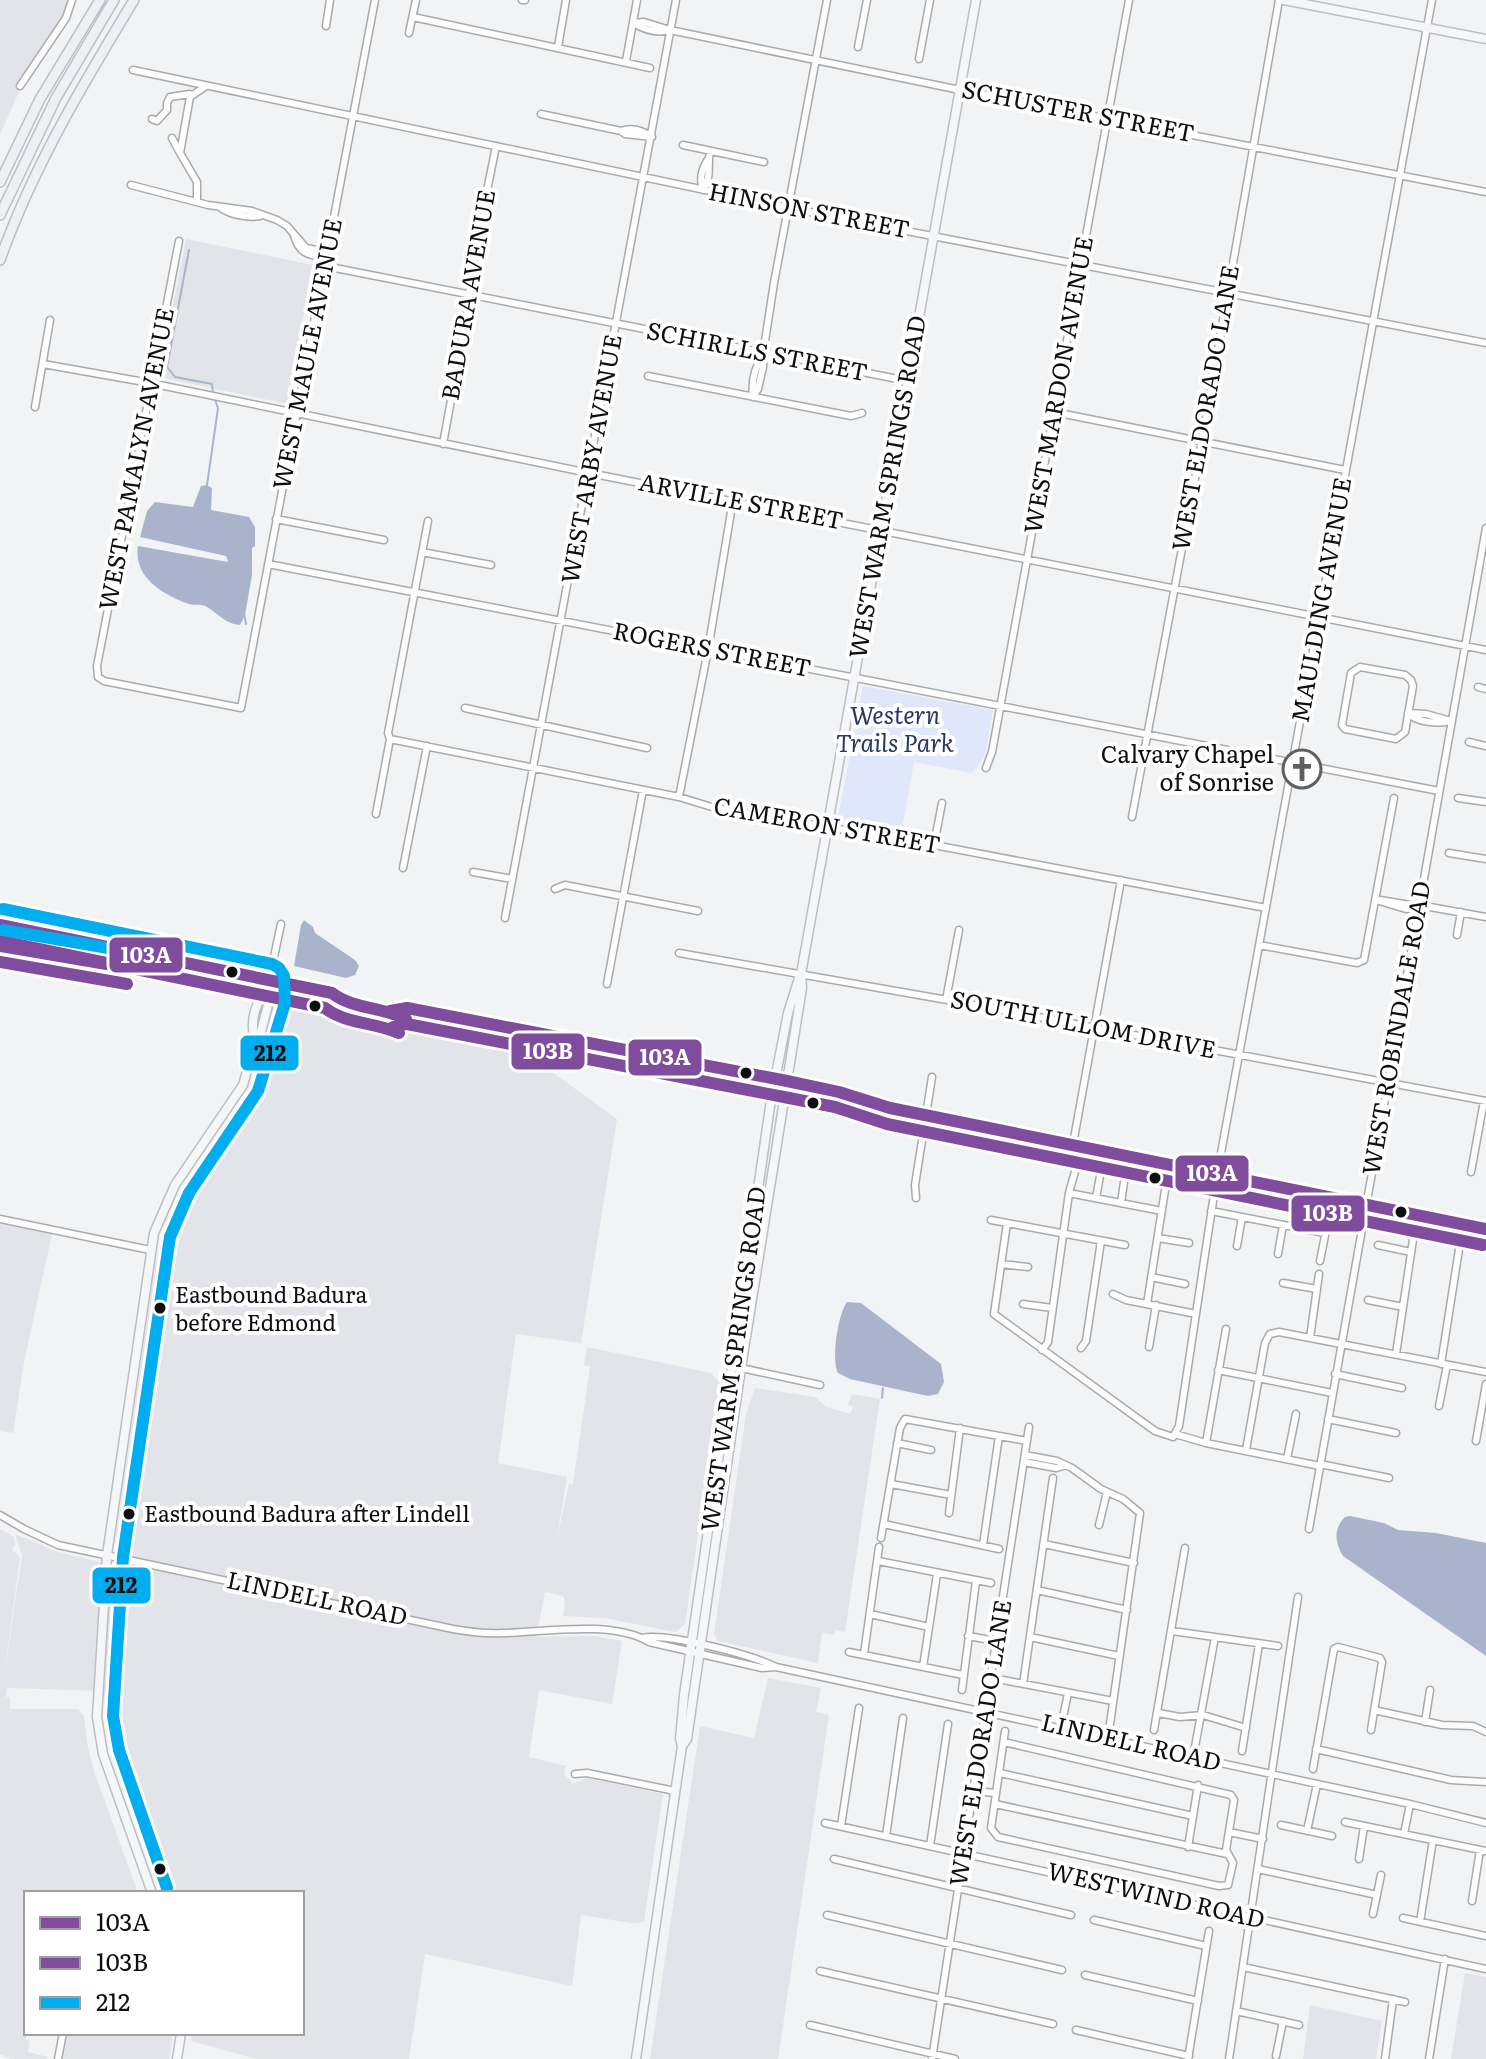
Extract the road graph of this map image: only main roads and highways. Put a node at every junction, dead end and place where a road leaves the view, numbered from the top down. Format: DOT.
graph roads {
  1 [pos="100,0"];
  2 [pos="114,0"];
  3 [pos="134,0"];
  4 [pos="976,0"];
  5 [pos="1282,0"];
  6 [pos="1486,39"];
  7 [pos="0,182"];
  8 [pos="0,215"];
  9 [pos="0,260"];
  10 [pos="0,917"];
  11 [pos="0,925"];
  12 [pos="17,929"];
  13 [pos="0,946"];
  14 [pos="33,952"];
  15 [pos="0,953"];
  16 [pos="801,974"];
  17 [pos="269,980"];
  18 [pos="266,993"];
  19 [pos="342,1001"];
  20 [pos="390,1011"];
  21 [pos="775,1078"];
  22 [pos="787,1081"];
  23 [pos="773,1091"];
  24 [pos="785,1094"];
  25 [pos="890,1108"];
  26 [pos="1486,1229"];
  27 [pos="682,1746"];
  28 [pos="151,1891"];
  29 [pos="181,2035"];
  30 [pos="177,2059"];
  31 [pos="636,2059"];
  1 -- 7 [label="highway"];
  2 -- 8 [label="highway"];
  3 -- 9 [label="highway"];
  4 -- 16 [label="main road, WEST WARM SPRINGS ROAD"];
  5 -- 6 [label="main road"];
  10 -- 12 [label="highway"];
  11 -- 12 [label="main road"];
  12 -- 17 [label="main road"];
  13 -- 14 [label="main road"];
  14 -- 15 [label="main road"];
  14 -- 18 [label="main road"];
  16 -- 21 [label="main road, WEST WARM SPRINGS ROAD"];
  16 -- 22 [label="main road, WEST WARM SPRINGS ROAD"];
  17 -- 18 [label="main road"];
  17 -- 19 [label="main road"];
  18 -- 19 [label="main road"];
  18 -- 28 [label="main road"];
  19 -- 20 [label="main road"];
  20 -- 21 [label="main road"];
  20 -- 23 [label="main road"];
  21 -- 22 [label="main road"];
  21 -- 23 [label="main road, WEST WARM SPRINGS ROAD"];
  22 -- 24 [label="main road, WEST WARM SPRINGS ROAD"];
  22 -- 25 [label="main road"];
  23 -- 24 [label="main road"];
  23 -- 27 [label="main road, WEST WARM SPRINGS ROAD"];
  24 -- 25 [label="main road"];
  24 -- 27 [label="main road, WEST WARM SPRINGS ROAD"];
  25 -- 26 [label="main road"];
  27 -- 31 [label="main road, WEST WARM SPRINGS ROAD"];
  29 -- 30 [label="main road"];
}
